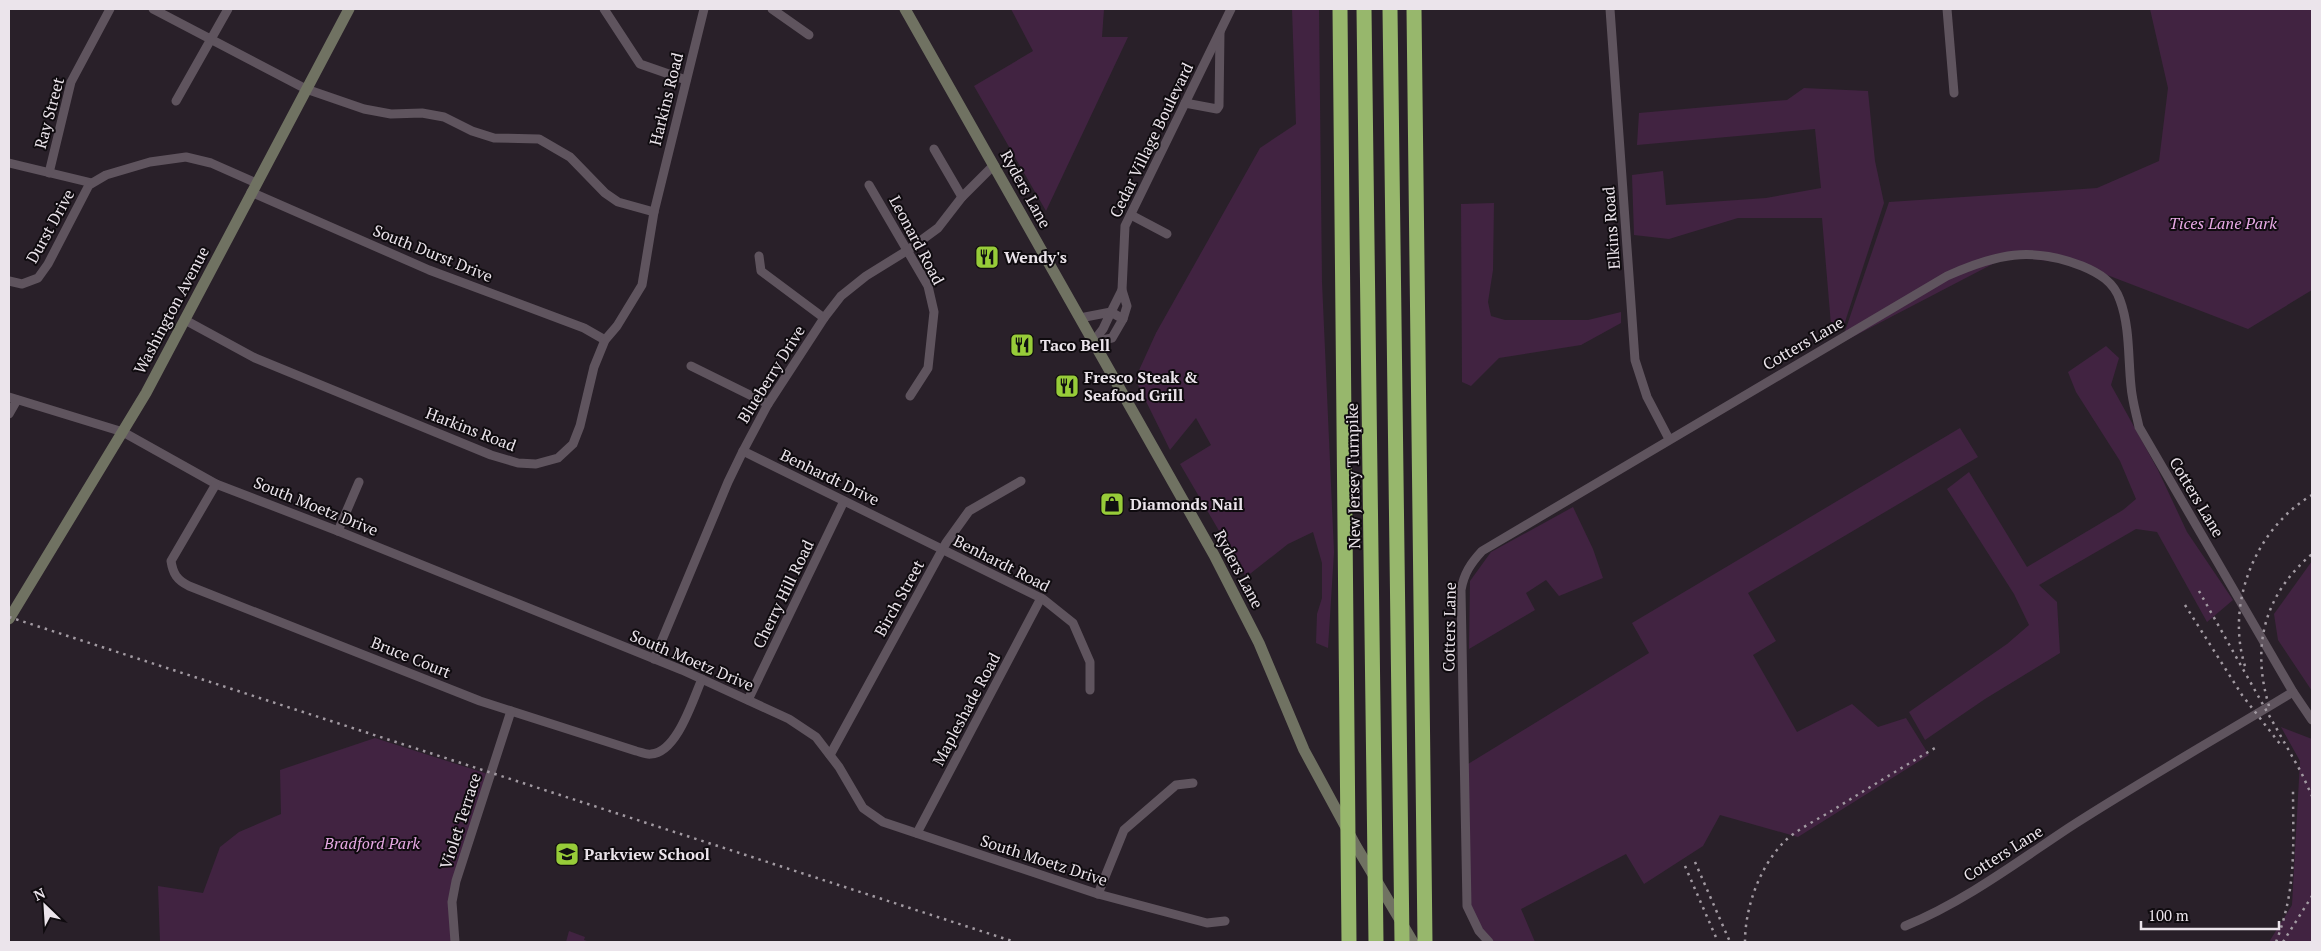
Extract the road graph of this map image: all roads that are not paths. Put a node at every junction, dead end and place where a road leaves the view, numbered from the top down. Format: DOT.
graph roads {
  1 [pos="110,9"];
  2 [pos="153,9"];
  3 [pos="228,9"];
  4 [pos="349,9"];
  5 [pos="604,9"];
  6 [pos="704,9"];
  7 [pos="772,9"];
  8 [pos="904,9"];
  9 [pos="1231,9"];
  10 [pos="1340,9"];
  11 [pos="1364,9"];
  12 [pos="1390,9"];
  13 [pos="1414,9"];
  14 [pos="1610,9"];
  15 [pos="1947,9"];
  16 [pos="1220,32"];
  17 [pos="808,35"];
  18 [pos="210,40"];
  19 [pos="686,80"];
  20 [pos="306,89"];
  21 [pos="1954,93"];
  22 [pos="176,101"];
  23 [pos="1186,103"];
  24 [pos="934,149"];
  25 [pos="9,163"];
  26 [pos="994,165"];
  27 [pos="49,173"];
  28 [pos="92,183"];
  29 [pos="869,185"];
  30 [pos="254,188"];
  31 [pos="962,197"];
  32 [pos="654,212"];
  33 [pos="1131,215"];
  34 [pos="1167,234"];
  35 [pos="908,250"];
  36 [pos="759,256"];
  37 [pos="9,281"];
  38 [pos="1122,290"];
  39 [pos="1111,312"];
  40 [pos="824,318"];
  41 [pos="1080,318"];
  42 [pos="185,320"];
  43 [pos="1123,320"];
  44 [pos="605,340"];
  45 [pos="1093,342"];
  46 [pos="691,366"];
  47 [pos="910,396"];
  48 [pos="13,398"];
  49 [pos="768,404"];
  50 [pos="9,414"];
  51 [pos="123,432"];
  52 [pos="1669,439"];
  53 [pos="743,451"];
  54 [pos="1021,481"];
  55 [pos="359,482"];
  56 [pos="216,484"];
  57 [pos="844,501"];
  58 [pos="338,531"];
  59 [pos="904,531"];
  60 [pos="943,550"];
  61 [pos="1041,598"];
  62 [pos="9,619"];
  63 [pos="654,659"];
  64 [pos="702,679"];
  65 [pos="1090,690"];
  66 [pos="2293,692"];
  67 [pos="748,700"];
  68 [pos="511,711"];
  69 [pos="2312,720"];
  70 [pos="830,755"];
  71 [pos="1193,783"];
  72 [pos="917,834"];
  73 [pos="1098,894"];
  74 [pos="1225,921"];
  75 [pos="1905,926"];
  76 [pos="455,942"];
  77 [pos="1349,942"];
  78 [pos="1376,942"];
  79 [pos="1402,942"];
  80 [pos="1412,942"];
  81 [pos="1425,942"];
  82 [pos="1489,942"];
  1 -- 27 [label="street, Ray Street"];
  2 -- 18 [label="street"];
  3 -- 18 [label="street"];
  4 -- 20 [label="main road, Washington Avenue"];
  5 -- 19 [label="street"];
  6 -- 19 [label="street, Harkins Road"];
  7 -- 17 [label="street"];
  8 -- 26 [label="main road, Ryders Lane"];
  9 -- 16 [label="street, Cedar Village Boulevard"];
  10 -- 77 [label="highway, New Jersey Turnpike"];
  11 -- 78 [label="highway, New Jersey Turnpike"];
  12 -- 79 [label="highway"];
  13 -- 81 [label="highway"];
  14 -- 52 [label="street, Elkins Road"];
  15 -- 21 [label="street"];
  16 -- 23 [label="street, Cedar Village Boulevard"];
  16 -- 23 [label="street"];
  18 -- 20 [label="street"];
  18 -- 22 [label="street"];
  19 -- 32 [label="street, Harkins Road"];
  20 -- 30 [label="main road, Washington Avenue"];
  20 -- 32 [label="street"];
  23 -- 33 [label="street, Cedar Village Boulevard"];
  24 -- 31 [label="street"];
  25 -- 27 [label="street"];
  26 -- 31 [label="street, Blueberry Drive"];
  26 -- 41 [label="main road, Ryders Lane"];
  27 -- 28 [label="street"];
  28 -- 30 [label="street, Durst Drive"];
  28 -- 37 [label="street, Durst Drive"];
  29 -- 35 [label="street, Leonard Road"];
  30 -- 42 [label="main road, Washington Avenue"];
  30 -- 44 [label="street, South Durst Drive"];
  31 -- 35 [label="street, Blueberry Drive"];
  32 -- 44 [label="street, Harkins Road"];
  33 -- 34 [label="street"];
  33 -- 38 [label="street, Cedar Village Boulevard"];
  35 -- 40 [label="street, Blueberry Drive"];
  35 -- 47 [label="street, Leonard Road"];
  36 -- 40 [label="street"];
  38 -- 39 [label="street, Cedar Village Boulevard"];
  38 -- 43 [label="street, Cedar Village Boulevard"];
  39 -- 41 [label="street"];
  39 -- 43 [label="street"];
  39 -- 45 [label="street, Cedar Village Boulevard"];
  40 -- 49 [label="street, Blueberry Drive"];
  41 -- 45 [label="main road, Ryders Lane"];
  42 -- 44 [label="street, Harkins Road"];
  42 -- 51 [label="main road, Washington Avenue"];
  43 -- 45 [label="street"];
  45 -- 80 [label="main road, Ryders Lane"];
  46 -- 49 [label="street"];
  48 -- 50 [label="street"];
  48 -- 51 [label="street, South Moetz Drive"];
  49 -- 53 [label="street, Blueberry Drive"];
  51 -- 56 [label="street, South Moetz Drive"];
  51 -- 62 [label="main road, Washington Avenue"];
  52 -- 66 [label="street, Cotters Lane"];
  52 -- 82 [label="street, Cotters Lane"];
  53 -- 57 [label="street, Benhardt Drive"];
  53 -- 63 [label="street, Blueberry Drive"];
  54 -- 60 [label="street, Birch Street"];
  55 -- 58 [label="street"];
  56 -- 58 [label="street, South Moetz Drive"];
  56 -- 68 [label="street, Bruce Court"];
  57 -- 59 [label="street, Benhardt Drive"];
  57 -- 67 [label="street, Cherry Hill Road"];
  58 -- 63 [label="street, South Moetz Drive"];
  59 -- 60 [label="street, Benhardt Road"];
  60 -- 61 [label="street, Benhardt Road"];
  60 -- 70 [label="street, Birch Street"];
  61 -- 65 [label="street, Benhardt Road"];
  61 -- 72 [label="street, Mapleshade Road"];
  63 -- 64 [label="street, South Moetz Drive"];
  64 -- 67 [label="street, South Moetz Drive"];
  64 -- 68 [label="street, Bruce Court"];
  66 -- 69 [label="street, Cotters Lane"];
  66 -- 75 [label="street, Cotters Lane"];
  67 -- 70 [label="street, South Moetz Drive"];
  68 -- 76 [label="street, Violet Terrace"];
  70 -- 72 [label="street, South Moetz Drive"];
  71 -- 73 [label="street"];
  72 -- 73 [label="street, South Moetz Drive"];
  73 -- 74 [label="street, South Moetz Drive"];
}
